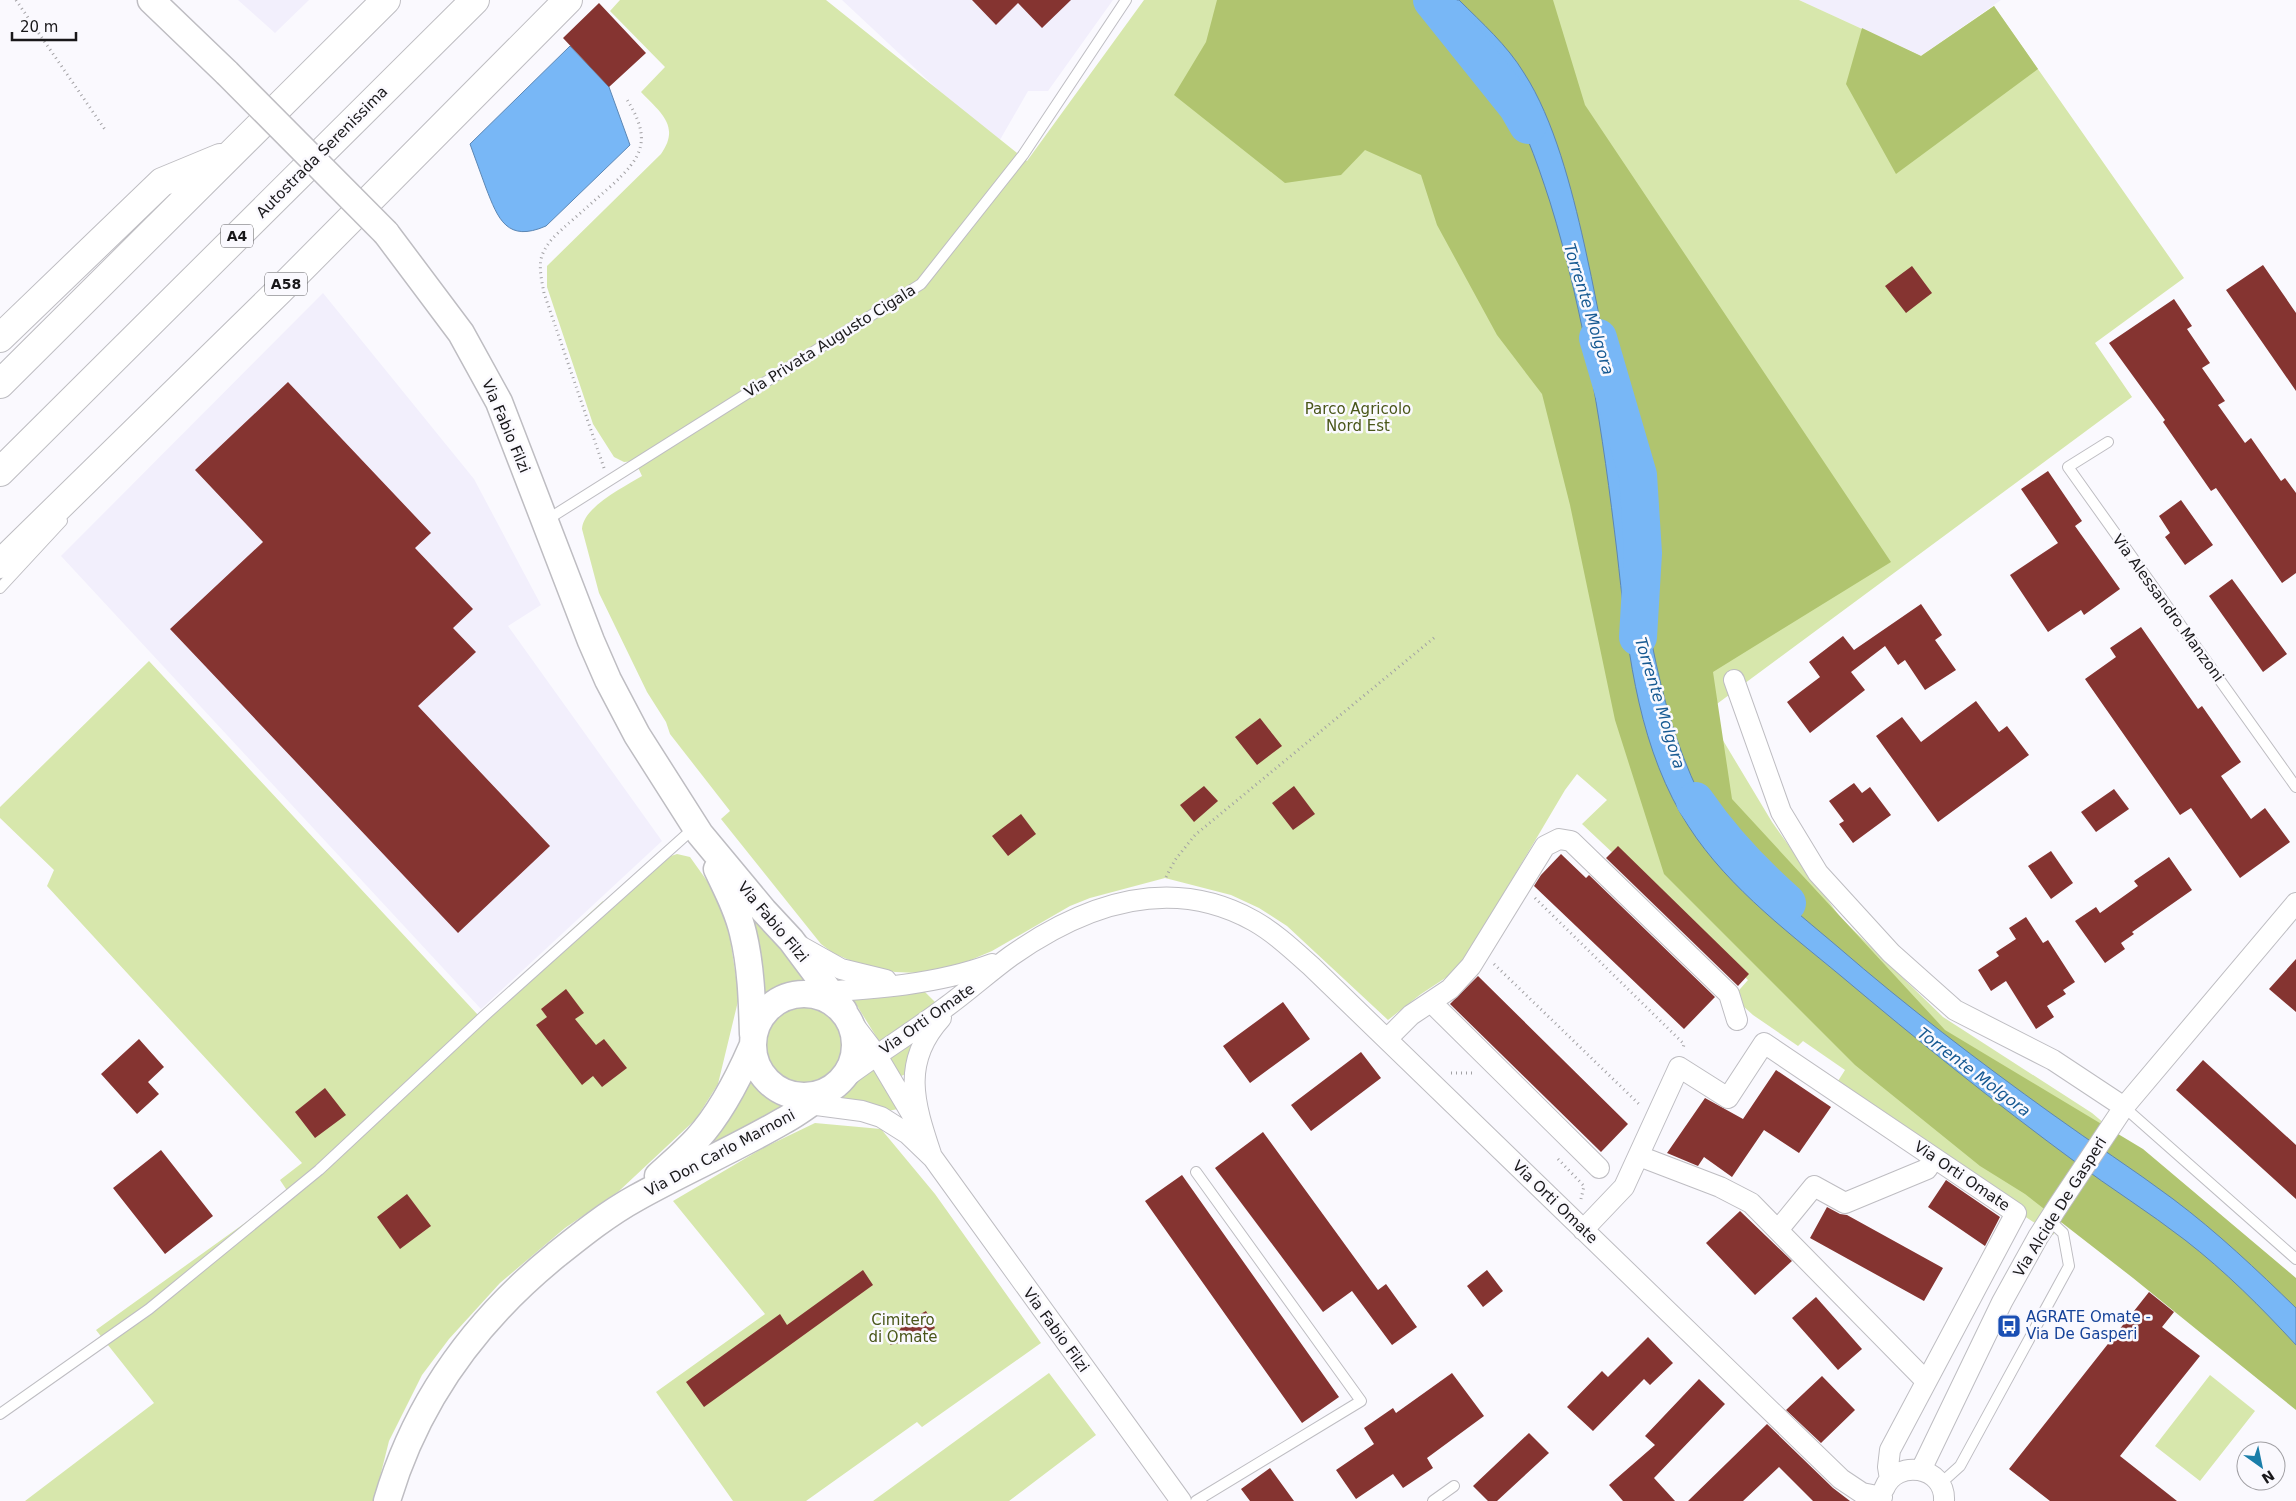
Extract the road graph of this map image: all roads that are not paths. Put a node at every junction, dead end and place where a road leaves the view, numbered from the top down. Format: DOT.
graph roads {
  1 [pos="152,0"];
  2 [pos="386,0"];
  3 [pos="475,0"];
  4 [pos="568,0"];
  5 [pos="1126,0"];
  6 [pos="231,154"];
  7 [pos="0,338"];
  8 [pos="202,367"];
  9 [pos="0,384"];
  10 [pos="2108,442"];
  11 [pos="0,472"];
  12 [pos="90,491"];
  13 [pos="70,513"];
  14 [pos="544,521"];
  15 [pos="0,564"];
  16 [pos="0,588"];
  17 [pos="1734,680"];
  18 [pos="2296,786"];
  19 [pos="698,830"];
  20 [pos="2296,903"];
  21 [pos="791,940"];
  22 [pos="1012,956"];
  23 [pos="913,983"];
  24 [pos="966,992"];
  25 [pos="1432,1003"];
  26 [pos="832,1004"];
  27 [pos="1737,1020"];
  28 [pos="1388,1039"];
  29 [pos="753,1043"];
  30 [pos="876,1054"];
  31 [pos="817,1092"];
  32 [pos="2124,1107"];
  33 [pos="926,1139"];
  34 [pos="1639,1156"];
  35 [pos="932,1158"];
  36 [pos="1934,1158"];
  37 [pos="1599,1168"];
  38 [pos="1196,1172"];
  39 [pos="634,1199"];
  40 [pos="2053,1213"];
  41 [pos="1588,1226"];
  42 [pos="1778,1230"];
  43 [pos="2296,1259"];
  44 [pos="1926,1381"];
  45 [pos="0,1414"];
  46 [pos="1921,1470"];
  47 [pos="1890,1479"];
  48 [pos="1454,1486"];
  49 [pos="1942,1493"];
  50 [pos="1882,1499"];
  51 [pos="387,1501"];
  52 [pos="1181,1501"];
  53 [pos="1196,1501"];
  54 [pos="1433,1501"];
  1 -- 14 [label="street, Via Fabio Filzi, bridge"];
  2 -- 6 [label="highway"];
  3 -- 11 [label="highway, Autostrada Serenissima / A4"];
  4 -- 8 [label="highway, A58"];
  5 -- 14 [label="lane, Via Privata Augusto Cigala"];
  6 -- 7 [label="highway"];
  6 -- 9 [label="highway"];
  8 -- 12 [label="lane"];
  8 -- 15 [label="highway, A58"];
  10 -- 18 [label="lane, Via Alessandro Manzoni"];
  13 -- 16 [label="lane"];
  14 -- 19 [label="street, Via Fabio Filzi"];
  17 -- 32 [label="street"];
  19 -- 21 [label="street, Via Fabio Filzi"];
  19 -- 29 [label="street, Via Fabio Filzi"];
  19 -- 45 [label="lane"];
  20 -- 32 [label="street, Via Alcide De Gasperi"];
  21 -- 23 [label="street, Via Orti Omate"];
  21 -- 26 [label="street, Via Fabio Filzi"];
  22 -- 23 [label="street, Via Orti Omate"];
  22 -- 24 [label="street, Via Orti Omate"];
  22 -- 28 [label="street, Via Orti Omate"];
  23 -- 26 [label="street, Via Orti Omate"];
  24 -- 30 [label="street, Via Orti Omate"];
  24 -- 33 [label="street, Via Fabio Filzi"];
  25 -- 27 [label="street"];
  25 -- 28 [label="street"];
  25 -- 37 [label="street"];
  26 -- 29 [label="street"];
  26 -- 30 [label="street, Via Fabio Filzi"];
  26 -- 31 [label="street"];
  28 -- 41 [label="street, Via Orti Omate"];
  29 -- 31 [label="street"];
  29 -- 39 [label="street, Via Don Carlo Marnoni"];
  30 -- 31 [label="street, Via Orti Omate"];
  30 -- 33 [label="street, Via Fabio Filzi"];
  31 -- 35 [label="street, Via Fabio Filzi"];
  31 -- 39 [label="street, Via Don Carlo Marnoni"];
  32 -- 40 [label="street, Via Alcide De Gasperi"];
  32 -- 43 [label="lane"];
  33 -- 35 [label="street, Via Fabio Filzi"];
  34 -- 36 [label="street, Via Orti Omate"];
  34 -- 41 [label="street"];
  34 -- 42 [label="street"];
  35 -- 52 [label="street, Via Fabio Filzi"];
  36 -- 42 [label="street"];
  36 -- 44 [label="street, Via Orti Omate"];
  38 -- 53 [label="lane"];
  39 -- 51 [label="street, Via Don Carlo Marnoni"];
  40 -- 46 [label="street, Via Alcide De Gasperi"];
  40 -- 49 [label="lane"];
  41 -- 50 [label="street, Via Orti Omate"];
  42 -- 44 [label="street"];
  44 -- 47 [label="street, Via Orti Omate"];
  46 -- 47 [label="street"];
  46 -- 49 [label="street"];
  47 -- 50 [label="street"];
  48 -- 54 [label="lane"];
}
